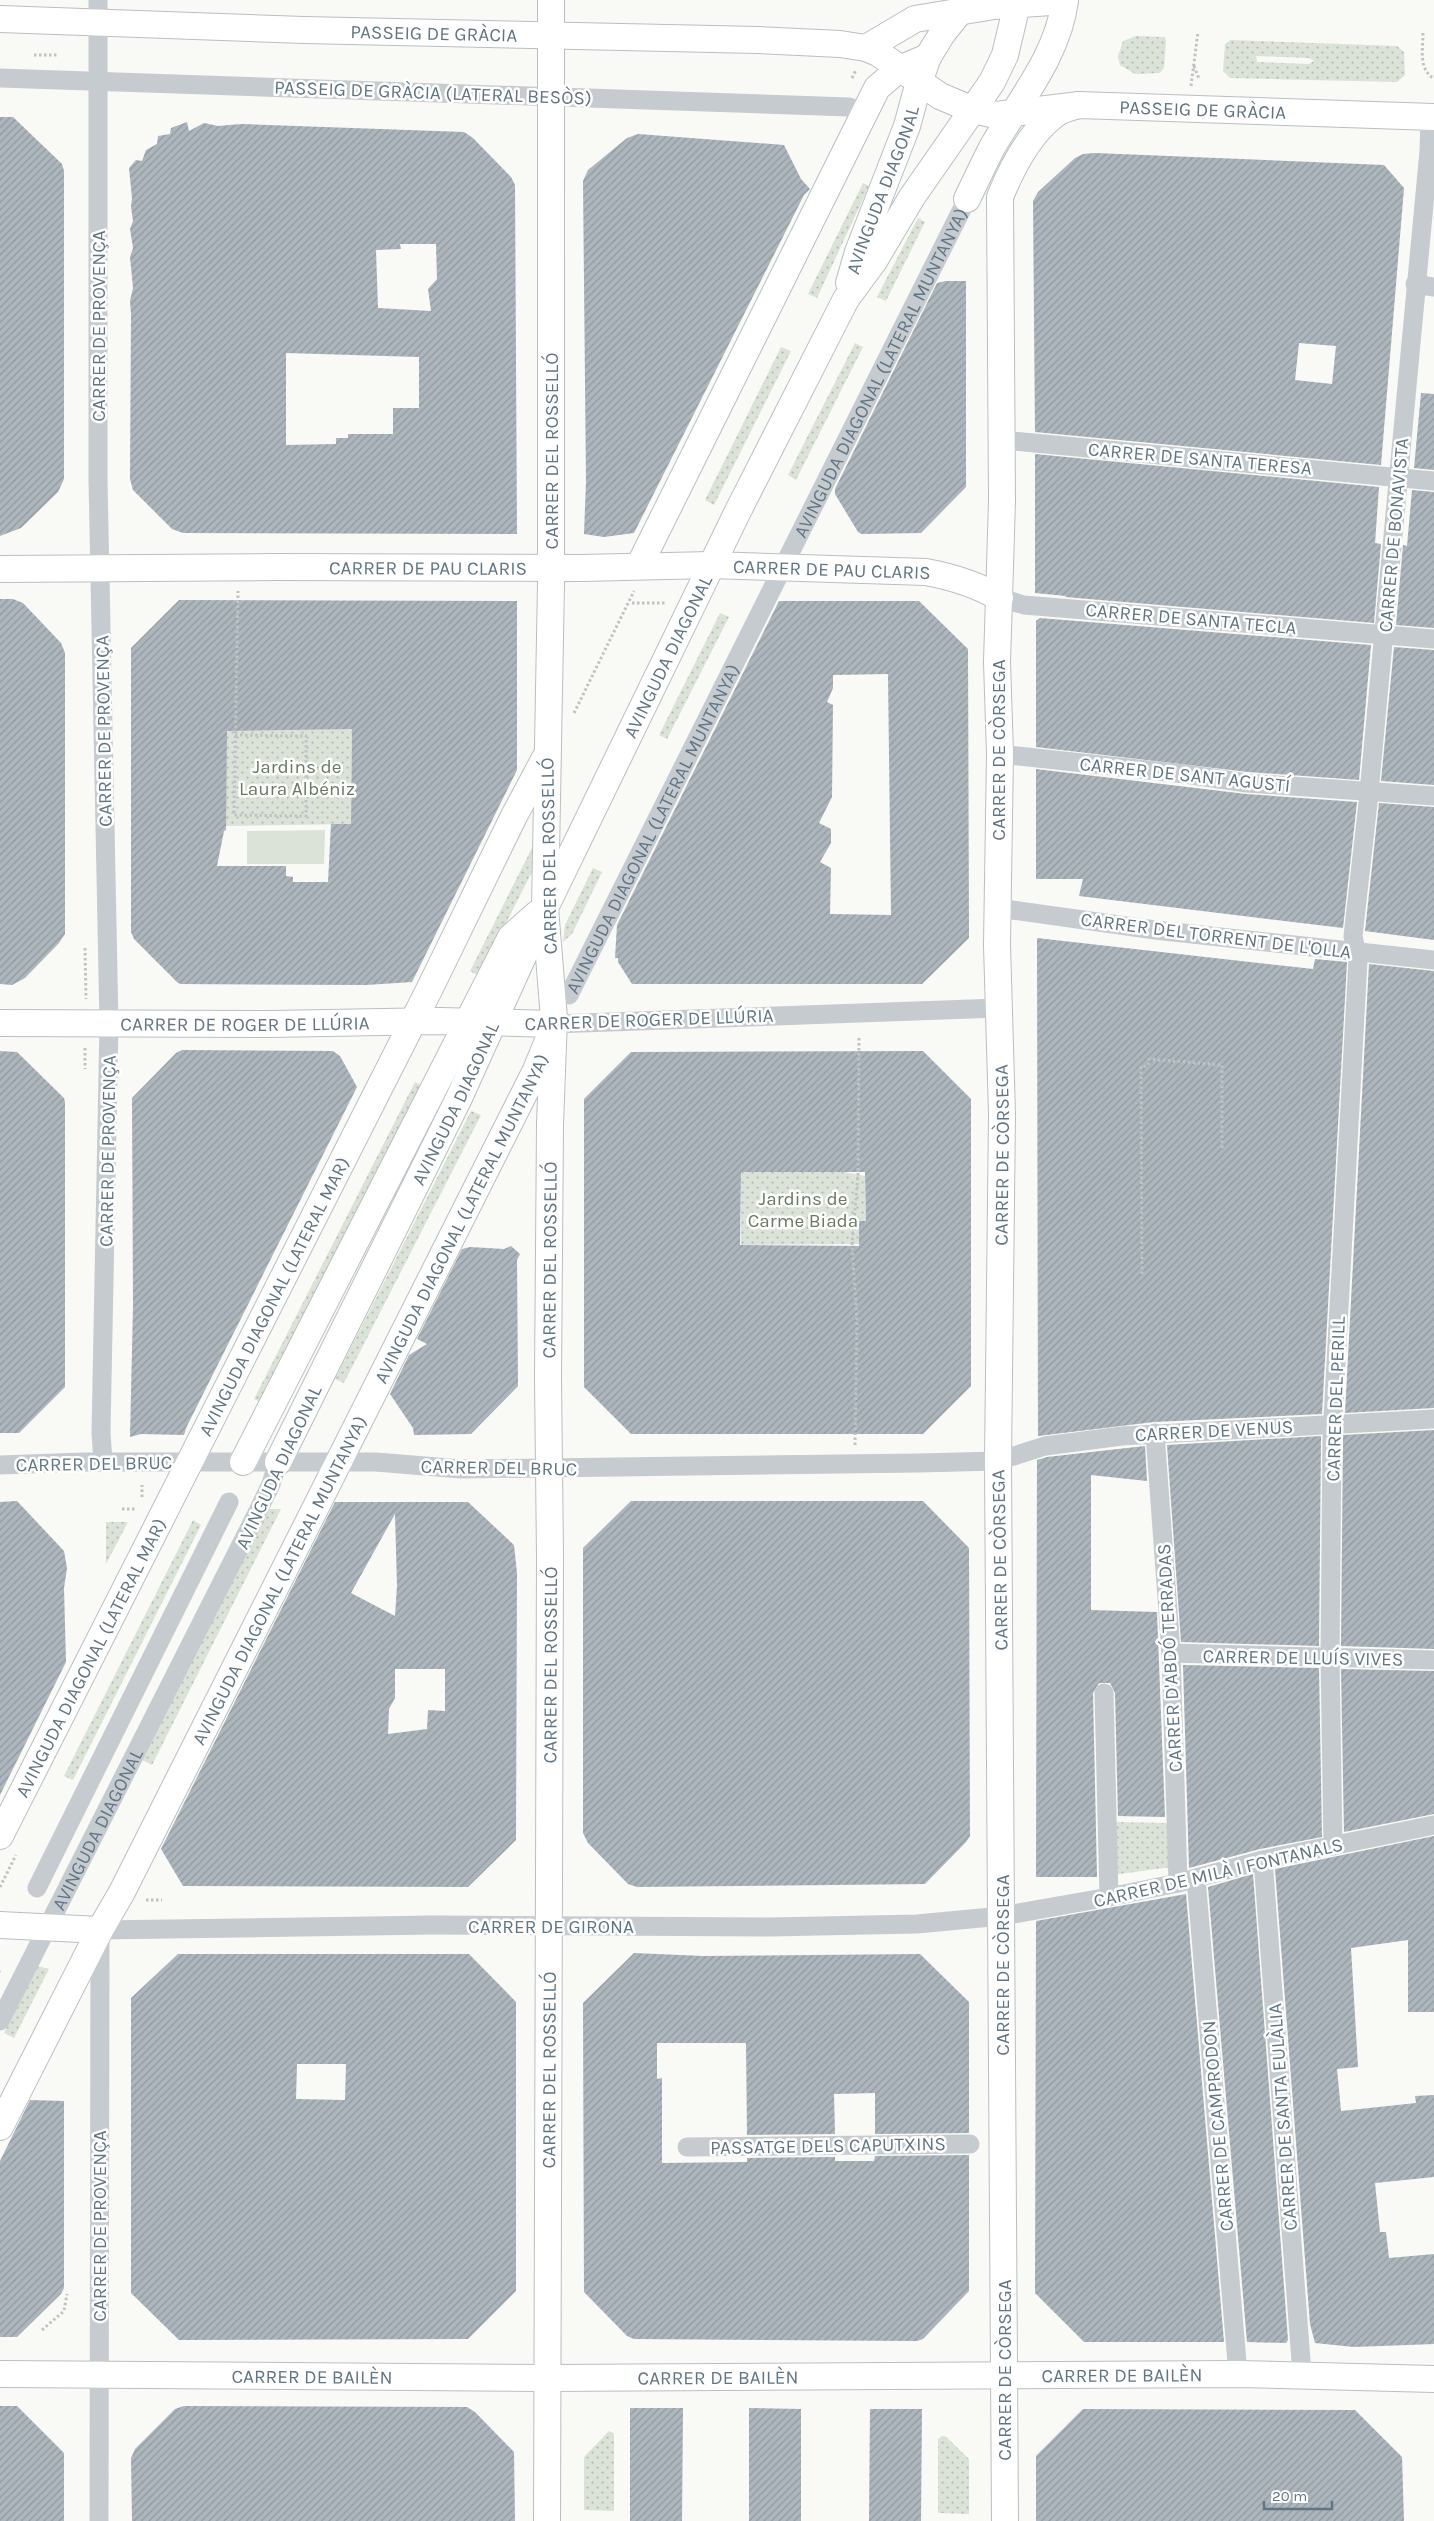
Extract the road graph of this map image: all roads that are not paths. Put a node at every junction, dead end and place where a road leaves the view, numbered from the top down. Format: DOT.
graph roads {
  1 [pos="551,0"];
  2 [pos="935,0"];
  3 [pos="1065,0"];
  4 [pos="989,3"];
  5 [pos="98,11"];
  6 [pos="0,19"];
  7 [pos="915,20"];
  8 [pos="551,36"];
  9 [pos="866,48"];
  10 [pos="909,76"];
  11 [pos="0,78"];
  12 [pos="98,81"];
  13 [pos="550,96"];
  14 [pos="1079,105"];
  15 [pos="973,110"];
  16 [pos="865,112"];
  17 [pos="1012,114"];
  18 [pos="1432,117"];
  19 [pos="967,199"];
  20 [pos="1415,284"];
  21 [pos="1434,287"];
  22 [pos="846,299"];
  23 [pos="1002,440"];
  24 [pos="1398,476"];
  25 [pos="1434,481"];
  26 [pos="712,565"];
  27 [pos="640,566"];
  28 [pos="100,567"];
  29 [pos="550,568"];
  30 [pos="783,568"];
  31 [pos="0,569"];
  32 [pos="1000,598"];
  33 [pos="1384,634"];
  34 [pos="1434,639"];
  35 [pos="1000,754"];
  36 [pos="547,755"];
  37 [pos="1370,790"];
  38 [pos="1434,796"];
  39 [pos="545,908"];
  40 [pos="998,908"];
  41 [pos="1357,953"];
  42 [pos="1434,960"];
  43 [pos="569,995"];
  44 [pos="999,1008"];
  45 [pos="413,1022"];
  46 [pos="481,1022"];
  47 [pos="0,1023"];
  48 [pos="109,1024"];
  49 [pos="554,1024"];
  50 [pos="1434,1419"];
  51 [pos="1332,1423"];
  52 [pos="1155,1434"];
  53 [pos="998,1461"];
  54 [pos="103,1462"];
  55 [pos="190,1462"];
  56 [pos="243,1462"];
  57 [pos="278,1462"];
  58 [pos="339,1462"];
  59 [pos="0,1465"];
  60 [pos="550,1469"];
  61 [pos="229,1502"];
  62 [pos="1171,1653"];
  63 [pos="1330,1657"];
  64 [pos="1434,1660"];
  65 [pos="1104,1693"];
  66 [pos="1434,1825"];
  67 [pos="0,1836"];
  68 [pos="1334,1846"];
  69 [pos="1263,1860"];
  70 [pos="1187,1881"];
  71 [pos="37,1888"];
  72 [pos="1110,1897"];
  73 [pos="1002,1916"];
  74 [pos="0,1926"];
  75 [pos="548,1926"];
  76 [pos="47,1929"];
  77 [pos="100,1930"];
  78 [pos="0,2021"];
  79 [pos="0,2127"];
  80 [pos="970,2144"];
  81 [pos="687,2146"];
  82 [pos="0,2374"];
  83 [pos="1238,2374"];
  84 [pos="1302,2374"];
  85 [pos="1005,2375"];
  86 [pos="100,2376"];
  87 [pos="548,2378"];
  88 [pos="1434,2379"];
  89 [pos="1434,2393"];
  90 [pos="99,2521"];
  91 [pos="547,2521"];
  92 [pos="1005,2521"];
  1 -- 8 [label="street, CARRER DEL ROSSELLÓ"];
  2 -- 7 [label="street"];
  3 -- 4 [label="street"];
  3 -- 17 [label="street"];
  4 -- 7 [label="street"];
  4 -- 10 [label="street, AVINGUDA DIAGONAL"];
  4 -- 15 [label="street, AVINGUDA DIAGONAL"];
  5 -- 6 [label="street, PASSEIG DE GRÀCIA"];
  5 -- 8 [label="street, PASSEIG DE GRÀCIA"];
  5 -- 12 [label="street, CARRER DE PROVENÇA"];
  7 -- 9 [label="street"];
  8 -- 9 [label="street, PASSEIG DE GRÀCIA"];
  8 -- 13 [label="street, CARRER DEL ROSSELLÓ"];
  9 -- 10 [label="street, PASSEIG DE GRÀCIA"];
  10 -- 15 [label="street, PASSEIG DE GRÀCIA"];
  10 -- 16 [label="street"];
  10 -- 22 [label="street, AVINGUDA DIAGONAL"];
  11 -- 12 [label="street, PASSEIG DE GRÀCIA (LATERAL BESÒS)"];
  12 -- 13 [label="street, PASSEIG DE GRÀCIA (LATERAL BESÒS)"];
  12 -- 28 [label="street, CARRER DE PROVENÇA"];
  13 -- 16 [label="street, PASSEIG DE GRÀCIA (LATERAL BESÒS)"];
  13 -- 29 [label="street, CARRER DEL ROSSELLÓ"];
  14 -- 17 [label="street, PASSEIG DE GRÀCIA"];
  14 -- 18 [label="street, PASSEIG DE GRÀCIA"];
  14 -- 23 [label="street, CARRER DE CÒRSEGA"];
  15 -- 17 [label="street, PASSEIG DE GRÀCIA"];
  15 -- 22 [label="street, AVINGUDA DIAGONAL"];
  16 -- 27 [label="street"];
  17 -- 19 [label="street"];
  18 -- 20 [label="street, CARRER DE BONAVISTA"];
  19 -- 30 [label="street, AVINGUDA DIAGONAL (LATERAL MUNTANYA)"];
  20 -- 21 [label="street"];
  20 -- 24 [label="street, CARRER DE BONAVISTA"];
  22 -- 26 [label="street, AVINGUDA DIAGONAL"];
  23 -- 24 [label="street, CARRER DE SANTA TERESA"];
  23 -- 32 [label="street, CARRER DE CÒRSEGA"];
  24 -- 25 [label="street, CARRER DE SANTA TERESA"];
  24 -- 33 [label="street, CARRER DE BONAVISTA"];
  26 -- 27 [label="street, CARRER DE PAU CLARIS"];
  26 -- 30 [label="street, CARRER DE PAU CLARIS"];
  26 -- 39 [label="street, AVINGUDA DIAGONAL"];
  27 -- 29 [label="street, CARRER DE PAU CLARIS"];
  28 -- 29 [label="street, CARRER DE PAU CLARIS"];
  28 -- 31 [label="street, CARRER DE PAU CLARIS"];
  28 -- 48 [label="street, CARRER DE PROVENÇA"];
  29 -- 36 [label="street, CARRER DEL ROSSELLÓ"];
  30 -- 32 [label="street, CARRER DE PAU CLARIS"];
  30 -- 43 [label="street, AVINGUDA DIAGONAL (LATERAL MUNTANYA)"];
  32 -- 33 [label="street, CARRER DE SANTA TECLA"];
  32 -- 35 [label="street, CARRER DE CÒRSEGA"];
  33 -- 34 [label="street, CARRER DE SANTA TECLA"];
  33 -- 37 [label="street, CARRER DE BONAVISTA"];
  35 -- 37 [label="street, CARRER DE SANT AGUSTÍ"];
  35 -- 40 [label="street, CARRER DE CÒRSEGA"];
  36 -- 39 [label="street, CARRER DEL ROSSELLÓ"];
  36 -- 45 [label="street, AVINGUDA DIAGONAL (LATERAL MAR)"];
  37 -- 38 [label="street, CARRER DE SANT AGUSTÍ"];
  37 -- 41 [label="street, CARRER DE BONAVISTA"];
  39 -- 46 [label="street, AVINGUDA DIAGONAL"];
  39 -- 49 [label="street, CARRER DEL ROSSELLÓ"];
  40 -- 41 [label="street, CARRER DEL TORRENT DE L'OLLA"];
  40 -- 44 [label="street, CARRER DE CÒRSEGA"];
  41 -- 42 [label="street, CARRER DEL TORRENT DE L'OLLA"];
  41 -- 51 [label="street, CARRER DEL PERILL"];
  43 -- 49 [label="street, AVINGUDA DIAGONAL (LATERAL MUNTANYA)"];
  44 -- 49 [label="street, CARRER DE ROGER DE LLÚRIA"];
  44 -- 53 [label="street, CARRER DE CÒRSEGA"];
  45 -- 46 [label="street, CARRER DE ROGER DE LLÚRIA"];
  45 -- 48 [label="street, CARRER DE ROGER DE LLÚRIA"];
  45 -- 55 [label="street, AVINGUDA DIAGONAL (LATERAL MAR)"];
  46 -- 49 [label="street, CARRER DE ROGER DE LLÚRIA"];
  46 -- 56 [label="street, AVINGUDA DIAGONAL"];
  46 -- 57 [label="street, AVINGUDA DIAGONAL"];
  47 -- 48 [label="street, CARRER DE ROGER DE LLÚRIA"];
  48 -- 54 [label="street, CARRER DE PROVENÇA"];
  49 -- 58 [label="street, AVINGUDA DIAGONAL (LATERAL MUNTANYA)"];
  49 -- 60 [label="street, CARRER DEL ROSSELLÓ"];
  50 -- 51 [label="street, CARRER DE VENUS"];
  51 -- 52 [label="street, CARRER DE VENUS"];
  51 -- 63 [label="street, CARRER DEL PERILL"];
  52 -- 53 [label="street, CARRER DE VENUS"];
  52 -- 62 [label="street, CARRER D'ABDÓ TERRADAS"];
  53 -- 60 [label="street, CARRER DEL BRUC"];
  53 -- 73 [label="street, CARRER DE CÒRSEGA"];
  54 -- 55 [label="street, CARRER DEL BRUC"];
  54 -- 59 [label="street, CARRER DEL BRUC"];
  55 -- 56 [label="street, CARRER DEL BRUC"];
  55 -- 67 [label="street, AVINGUDA DIAGONAL (LATERAL MAR)"];
  56 -- 57 [label="street, CARRER DEL BRUC"];
  57 -- 58 [label="street, CARRER DEL BRUC"];
  57 -- 76 [label="street, AVINGUDA DIAGONAL"];
  58 -- 60 [label="street, CARRER DEL BRUC"];
  58 -- 77 [label="street, AVINGUDA DIAGONAL (LATERAL MUNTANYA)"];
  60 -- 75 [label="street, CARRER DEL ROSSELLÓ"];
  61 -- 71 [label="street, AVINGUDA DIAGONAL"];
  62 -- 63 [label="street, CARRER DE LLUÍS VIVES"];
  62 -- 70 [label="street, CARRER D'ABDÓ TERRADAS"];
  63 -- 64 [label="street, CARRER DE LLUÍS VIVES"];
  63 -- 68 [label="street, CARRER DEL PERILL"];
  65 -- 72 [label="street"];
  66 -- 68 [label="street, CARRER DE MILÀ I FONTANALS"];
  68 -- 69 [label="street, CARRER DE MILÀ I FONTANALS"];
  69 -- 70 [label="street, CARRER DE MILÀ I FONTANALS"];
  69 -- 84 [label="street, CARRER DE SANTA EULÀLIA"];
  70 -- 72 [label="street, CARRER DE MILÀ I FONTANALS"];
  70 -- 83 [label="street, CARRER DE CAMPRODON"];
  72 -- 73 [label="street, CARRER DE MILÀ I FONTANALS"];
  73 -- 75 [label="street, CARRER DE GIRONA"];
  73 -- 85 [label="street, CARRER DE CÒRSEGA"];
  74 -- 76 [label="street"];
  75 -- 77 [label="street, CARRER DE GIRONA"];
  75 -- 87 [label="street, CARRER DEL ROSSELLÓ"];
  76 -- 77 [label="street"];
  76 -- 78 [label="street, AVINGUDA DIAGONAL"];
  77 -- 79 [label="street, AVINGUDA DIAGONAL (LATERAL MUNTANYA)"];
  77 -- 86 [label="street, CARRER DE PROVENÇA"];
  80 -- 81 [label="street, PASSATGE DELS CAPUTXINS"];
  82 -- 86 [label="street, CARRER DE BAILÈN"];
  83 -- 84 [label="street, CARRER DE BAILÈN"];
  83 -- 85 [label="street, CARRER DE BAILÈN"];
  84 -- 88 [label="street, CARRER DE BAILÈN"];
  85 -- 87 [label="street, CARRER DE BAILÈN"];
  85 -- 92 [label="street, CARRER DE CÒRSEGA"];
  86 -- 87 [label="street, CARRER DE BAILÈN"];
  86 -- 90 [label="street, CARRER DE PROVENÇA"];
  87 -- 91 [label="street, CARRER DEL ROSSELLÓ"];
  88 -- 89 [label="street"];
}
